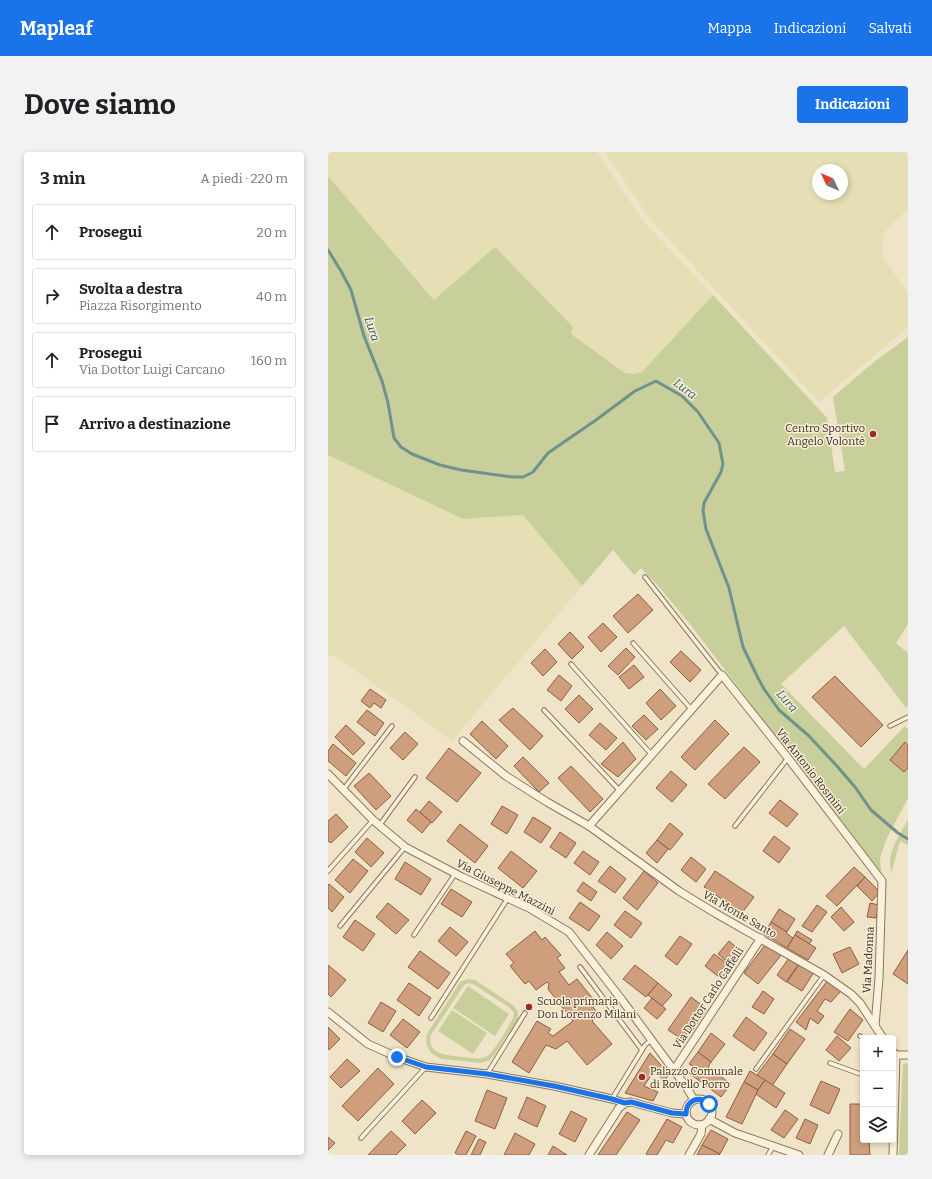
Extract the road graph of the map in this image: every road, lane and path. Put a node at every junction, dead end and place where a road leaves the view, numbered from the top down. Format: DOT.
graph roads {
  1 [pos="645,577"];
  2 [pos="633,643"];
  3 [pos="571,664"];
  4 [pos="722,675"];
  5 [pos="544,710"];
  6 [pos="692,710"];
  7 [pos="908,717"];
  8 [pos="392,726"];
  9 [pos="890,726"];
  10 [pos="463,741"];
  11 [pos="652,755"];
  12 [pos="788,758"];
  13 [pos="328,774"];
  14 [pos="415,776"];
  15 [pos="343,790"];
  16 [pos="620,790"];
  17 [pos="373,820"];
  18 [pos="379,826"];
  19 [pos="589,826"];
  20 [pos="735,826"];
  21 [pos="405,847"];
  22 [pos="328,871"];
  23 [pos="455,874"];
  24 [pos="882,881"];
  25 [pos="508,898"];
  26 [pos="340,926"];
  27 [pos="414,935"];
  28 [pos="761,938"];
  29 [pos="580,967"];
  30 [pos="824,974"];
  31 [pos="328,1012"];
  32 [pos="525,1013"];
  33 [pos="431,1018"];
  34 [pos="875,1026"];
  35 [pos="881,1035"];
  36 [pos="651,1040"];
  37 [pos="642,1050"];
  38 [pos="896,1053"];
  39 [pos="908,1054"];
  40 [pos="830,1063"];
  41 [pos="426,1067"];
  42 [pos="756,1069"];
  43 [pos="674,1070"];
  44 [pos="487,1074"];
  45 [pos="860,1074"];
  46 [pos="612,1099"];
  47 [pos="694,1100"];
  48 [pos="625,1103"];
  49 [pos="894,1107"];
  50 [pos="686,1114"];
  51 [pos="709,1119"];
  52 [pos="702,1125"];
  53 [pos="838,1134"];
  54 [pos="361,1138"];
  55 [pos="773,1147"];
  56 [pos="589,1155"];
  57 [pos="689,1155"];
  58 [pos="768,1155"];
  59 [pos="798,1155"];
  60 [pos="828,1155"];
  61 [pos="893,1155"];
  1 -- 4 [label="lane"];
  2 -- 6 [label="lane"];
  3 -- 11 [label="lane"];
  4 -- 6 [label="street"];
  4 -- 12 [label="street, Via Antonio Rosmini"];
  5 -- 16 [label="lane"];
  6 -- 11 [label="street"];
  7 -- 9 [label="lane"];
  8 -- 15 [label="lane"];
  10 -- 19 [label="street, Via Monte Santo"];
  11 -- 16 [label="street"];
  12 -- 20 [label="lane"];
  12 -- 24 [label="street, Via Antonio Rosmini"];
  13 -- 15 [label="street, Via Giuseppe Mazzini"];
  14 -- 18 [label="lane"];
  15 -- 17 [label="street, Via Giuseppe Mazzini"];
  16 -- 19 [label="street"];
  17 -- 18 [label="street, Via Giuseppe Mazzini"];
  17 -- 22 [label="lane"];
  18 -- 21 [label="street, Via Giuseppe Mazzini"];
  19 -- 28 [label="street, Via Monte Santo"];
  21 -- 23 [label="street, Via Giuseppe Mazzini"];
  21 -- 26 [label="lane"];
  23 -- 25 [label="street, Via Giuseppe Mazzini"];
  23 -- 27 [label="lane"];
  24 -- 34 [label="street, Via Madonna"];
  25 -- 33 [label="lane"];
  25 -- 36 [label="street, Via Giuseppe Mazzini"];
  28 -- 30 [label="street, Via Monte Santo"];
  28 -- 43 [label="street, Via Dottor Carlo Caffelli"];
  29 -- 37 [label="lane"];
  30 -- 34 [label="street, Via Monte Santo"];
  30 -- 42 [label="lane"];
  31 -- 41 [label="street"];
  32 -- 44 [label="lane"];
  34 -- 35 [label="street"];
  36 -- 37 [label="lane"];
  36 -- 43 [label="street, Via Giuseppe Mazzini"];
  37 -- 46 [label="lane"];
  38 -- 39 [label="street"];
  40 -- 45 [label="lane"];
  41 -- 44 [label="street"];
  41 -- 54 [label="lane"];
  43 -- 47 [label="street, Via Giuseppe Mazzini"];
  44 -- 46 [label="street"];
  46 -- 48 [label="street"];
  47 -- 50 [label="street"];
  47 -- 51 [label="street"];
  48 -- 50 [label="street"];
  48 -- 56 [label="street"];
  49 -- 61 [label="street"];
  50 -- 52 [label="street"];
  51 -- 52 [label="street"];
  51 -- 55 [label="street"];
  52 -- 57 [label="street"];
  53 -- 60 [label="street"];
  55 -- 58 [label="lane"];
  55 -- 59 [label="street"];
}
